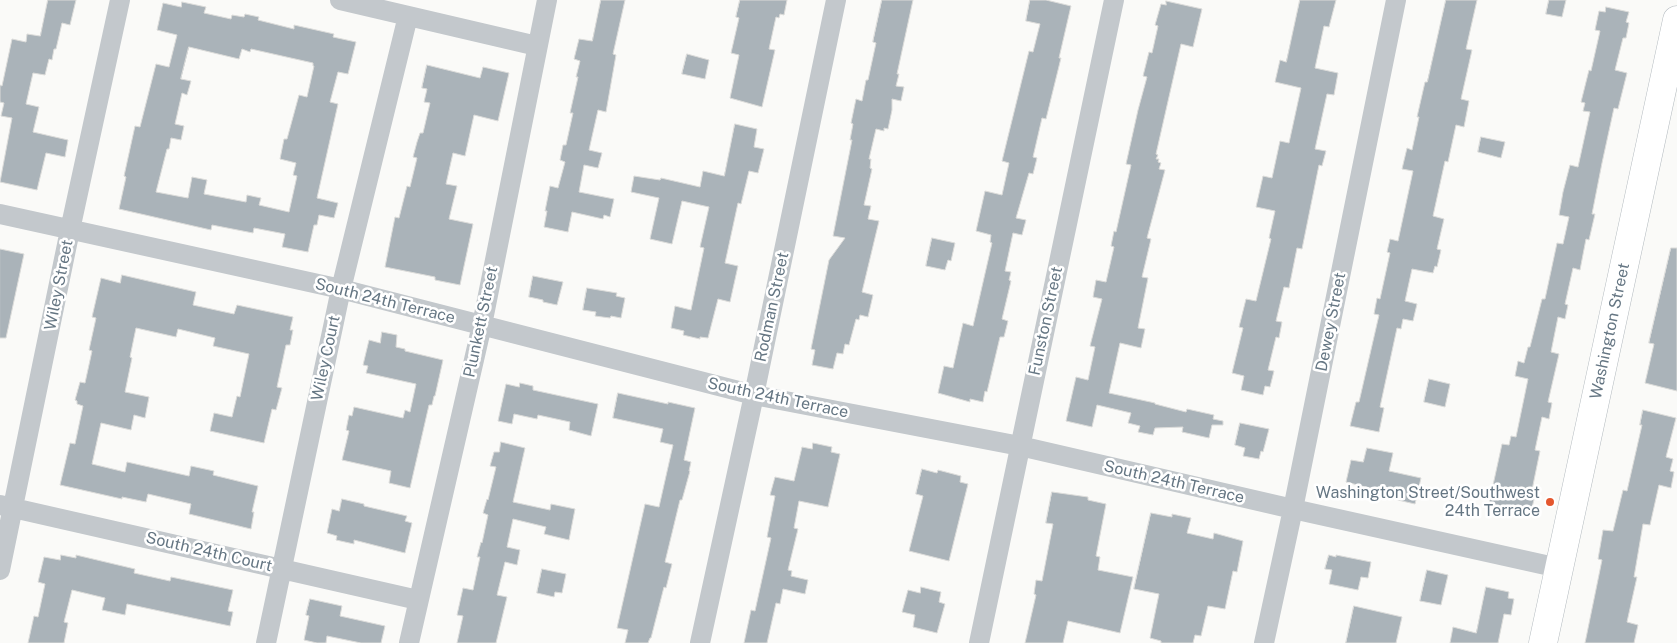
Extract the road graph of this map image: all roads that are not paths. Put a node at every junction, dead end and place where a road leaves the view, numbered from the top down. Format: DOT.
graph roads {
  1 [pos="120,0"];
  2 [pos="340,0"];
  3 [pos="548,0"];
  4 [pos="836,0"];
  5 [pos="1114,0"];
  6 [pos="1396,0"];
  7 [pos="408,16"];
  8 [pos="1677,20"];
  9 [pos="537,46"];
  10 [pos="0,214"];
  11 [pos="70,230"];
  12 [pos="340,289"];
  13 [pos="482,324"];
  14 [pos="754,395"];
  15 [pos="1020,446"];
  16 [pos="7,507"];
  17 [pos="1293,509"];
  18 [pos="1559,568"];
  19 [pos="282,569"];
  20 [pos="0,570"];
  21 [pos="418,600"];
  22 [pos="266,643"];
  23 [pos="409,643"];
  24 [pos="700,643"];
  25 [pos="979,643"];
  26 [pos="1264,643"];
  27 [pos="1543,643"];
  1 -- 11 [label="street, Wiley Street"];
  2 -- 7 [label="street"];
  3 -- 9 [label="street, Plunkett Street"];
  4 -- 14 [label="street, Rodman Street"];
  5 -- 15 [label="street, Funston Street"];
  6 -- 17 [label="street, Dewey Street"];
  7 -- 9 [label="street"];
  7 -- 12 [label="street, Wiley Court"];
  8 -- 18 [label="street, Washington Street"];
  9 -- 13 [label="street, Plunkett Street"];
  10 -- 11 [label="street, South 24th Terrace"];
  11 -- 12 [label="street, South 24th Terrace"];
  11 -- 16 [label="street, Wiley Street"];
  12 -- 13 [label="street, South 24th Terrace"];
  12 -- 19 [label="street, Wiley Court"];
  13 -- 14 [label="street, South 24th Terrace"];
  13 -- 21 [label="street, Plunkett Street"];
  14 -- 15 [label="street, South 24th Terrace"];
  14 -- 24 [label="street, Rodman Street"];
  15 -- 17 [label="street, South 24th Terrace"];
  15 -- 25 [label="street, Funston Street"];
  16 -- 19 [label="street, South 24th Court"];
  16 -- 20 [label="street, Wiley Street"];
  17 -- 18 [label="street, South 24th Terrace"];
  17 -- 26 [label="street, Dewey Street"];
  18 -- 27 [label="street, Washington Street"];
  19 -- 21 [label="street, South 24th Court"];
  19 -- 22 [label="street, Wiley Court"];
  21 -- 23 [label="street, Plunkett Street"];
}
